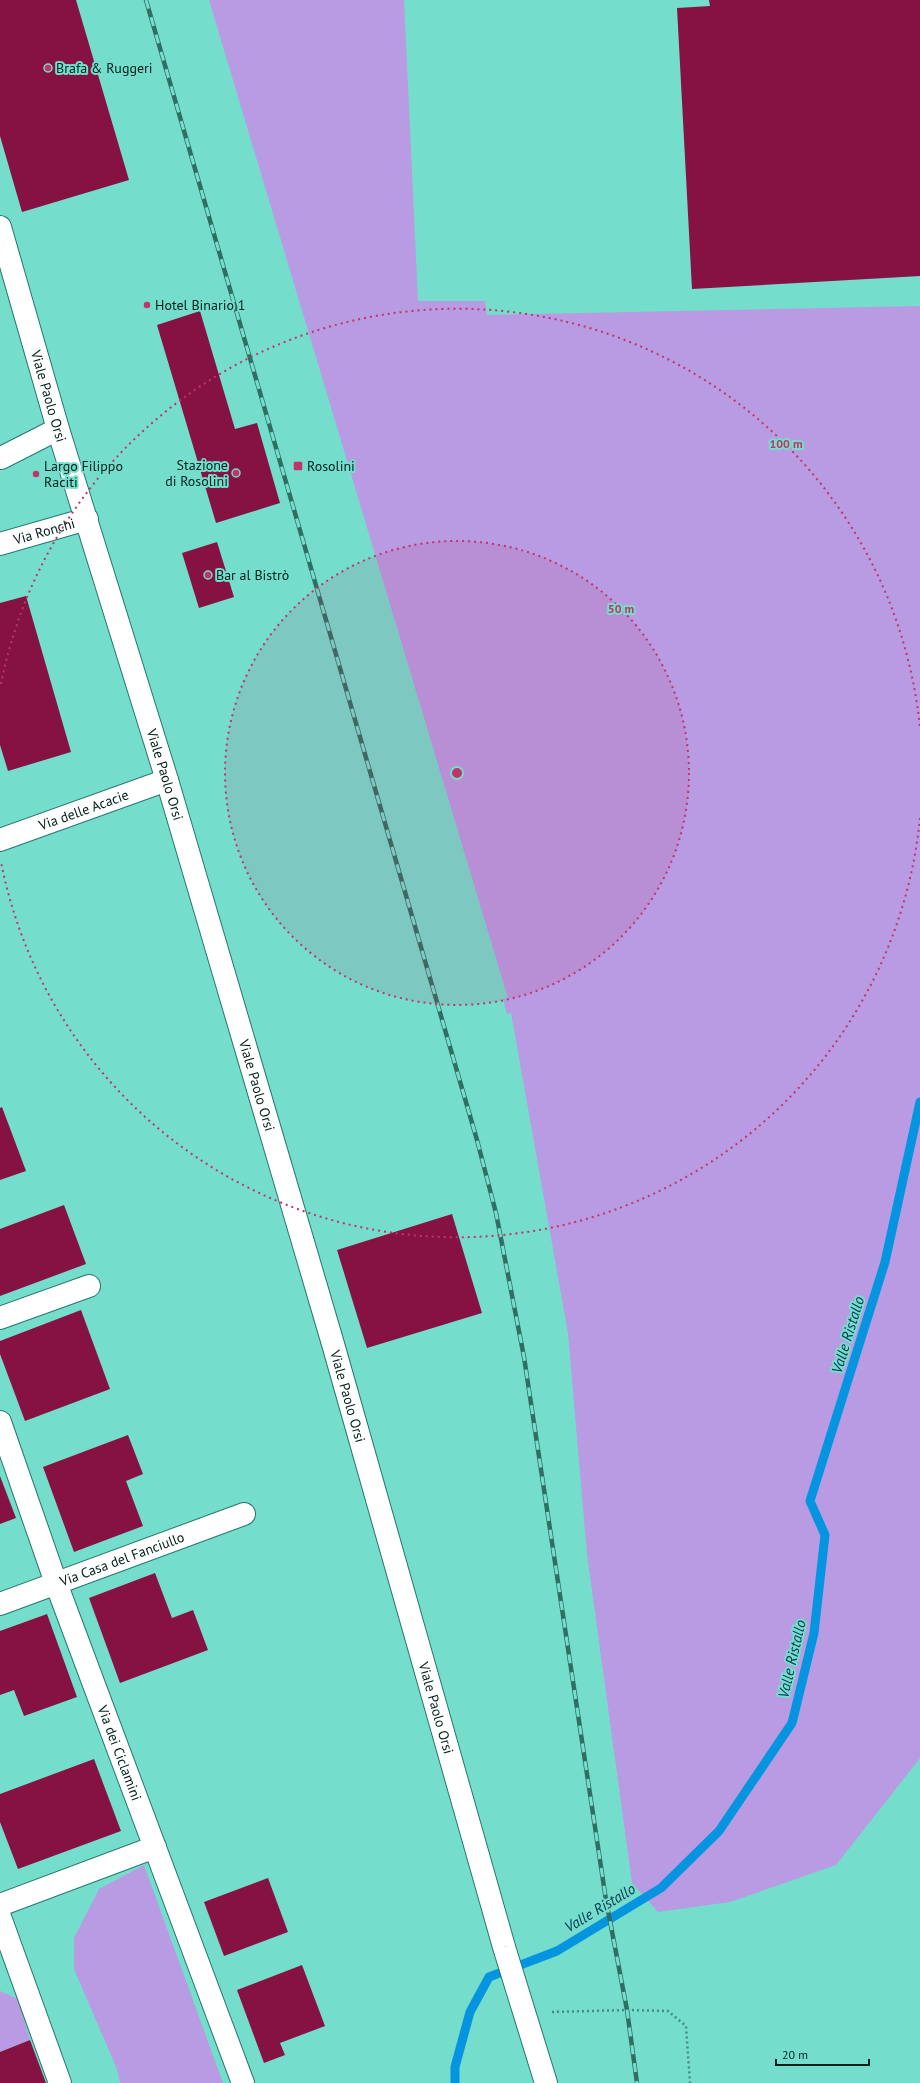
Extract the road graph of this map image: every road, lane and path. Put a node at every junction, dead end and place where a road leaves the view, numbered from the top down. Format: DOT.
graph roads {
  1 [pos="0,227"];
  2 [pos="58,429"];
  3 [pos="0,458"];
  4 [pos="87,519"];
  5 [pos="0,544"];
  6 [pos="167,780"];
  7 [pos="0,840"];
  8 [pos="89,1286"];
  9 [pos="0,1318"];
  10 [pos="0,1422"];
  11 [pos="244,1514"];
  12 [pos="56,1584"];
  13 [pos="0,1604"];
  14 [pos="155,1846"];
  15 [pos="0,1905"];
  16 [pos="0,1917"];
  17 [pos="525,2012"];
  18 [pos="60,2083"];
  19 [pos="243,2083"];
  20 [pos="546,2083"];
  21 [pos="690,2083"];
  1 -- 2 [label="main road, Viale Paolo Orsi"];
  2 -- 3 [label="main road"];
  2 -- 4 [label="main road, Viale Paolo Orsi"];
  4 -- 5 [label="main road, Via Ronchi"];
  4 -- 6 [label="main road, Viale Paolo Orsi"];
  6 -- 7 [label="main road, Via delle Acacie"];
  6 -- 17 [label="main road, Viale Paolo Orsi"];
  8 -- 9 [label="main road"];
  10 -- 12 [label="main road, Via dei Ciclamini"];
  11 -- 12 [label="main road, Via Casa del Fanciullo"];
  12 -- 13 [label="main road, Via Casa del Fanciullo"];
  12 -- 14 [label="main road, Via dei Ciclamini"];
  14 -- 15 [label="main road"];
  14 -- 19 [label="main road, Via dei Ciclamini"];
  16 -- 18 [label="main road"];
  17 -- 20 [label="main road"];
  17 -- 21 [label="path"];
}
